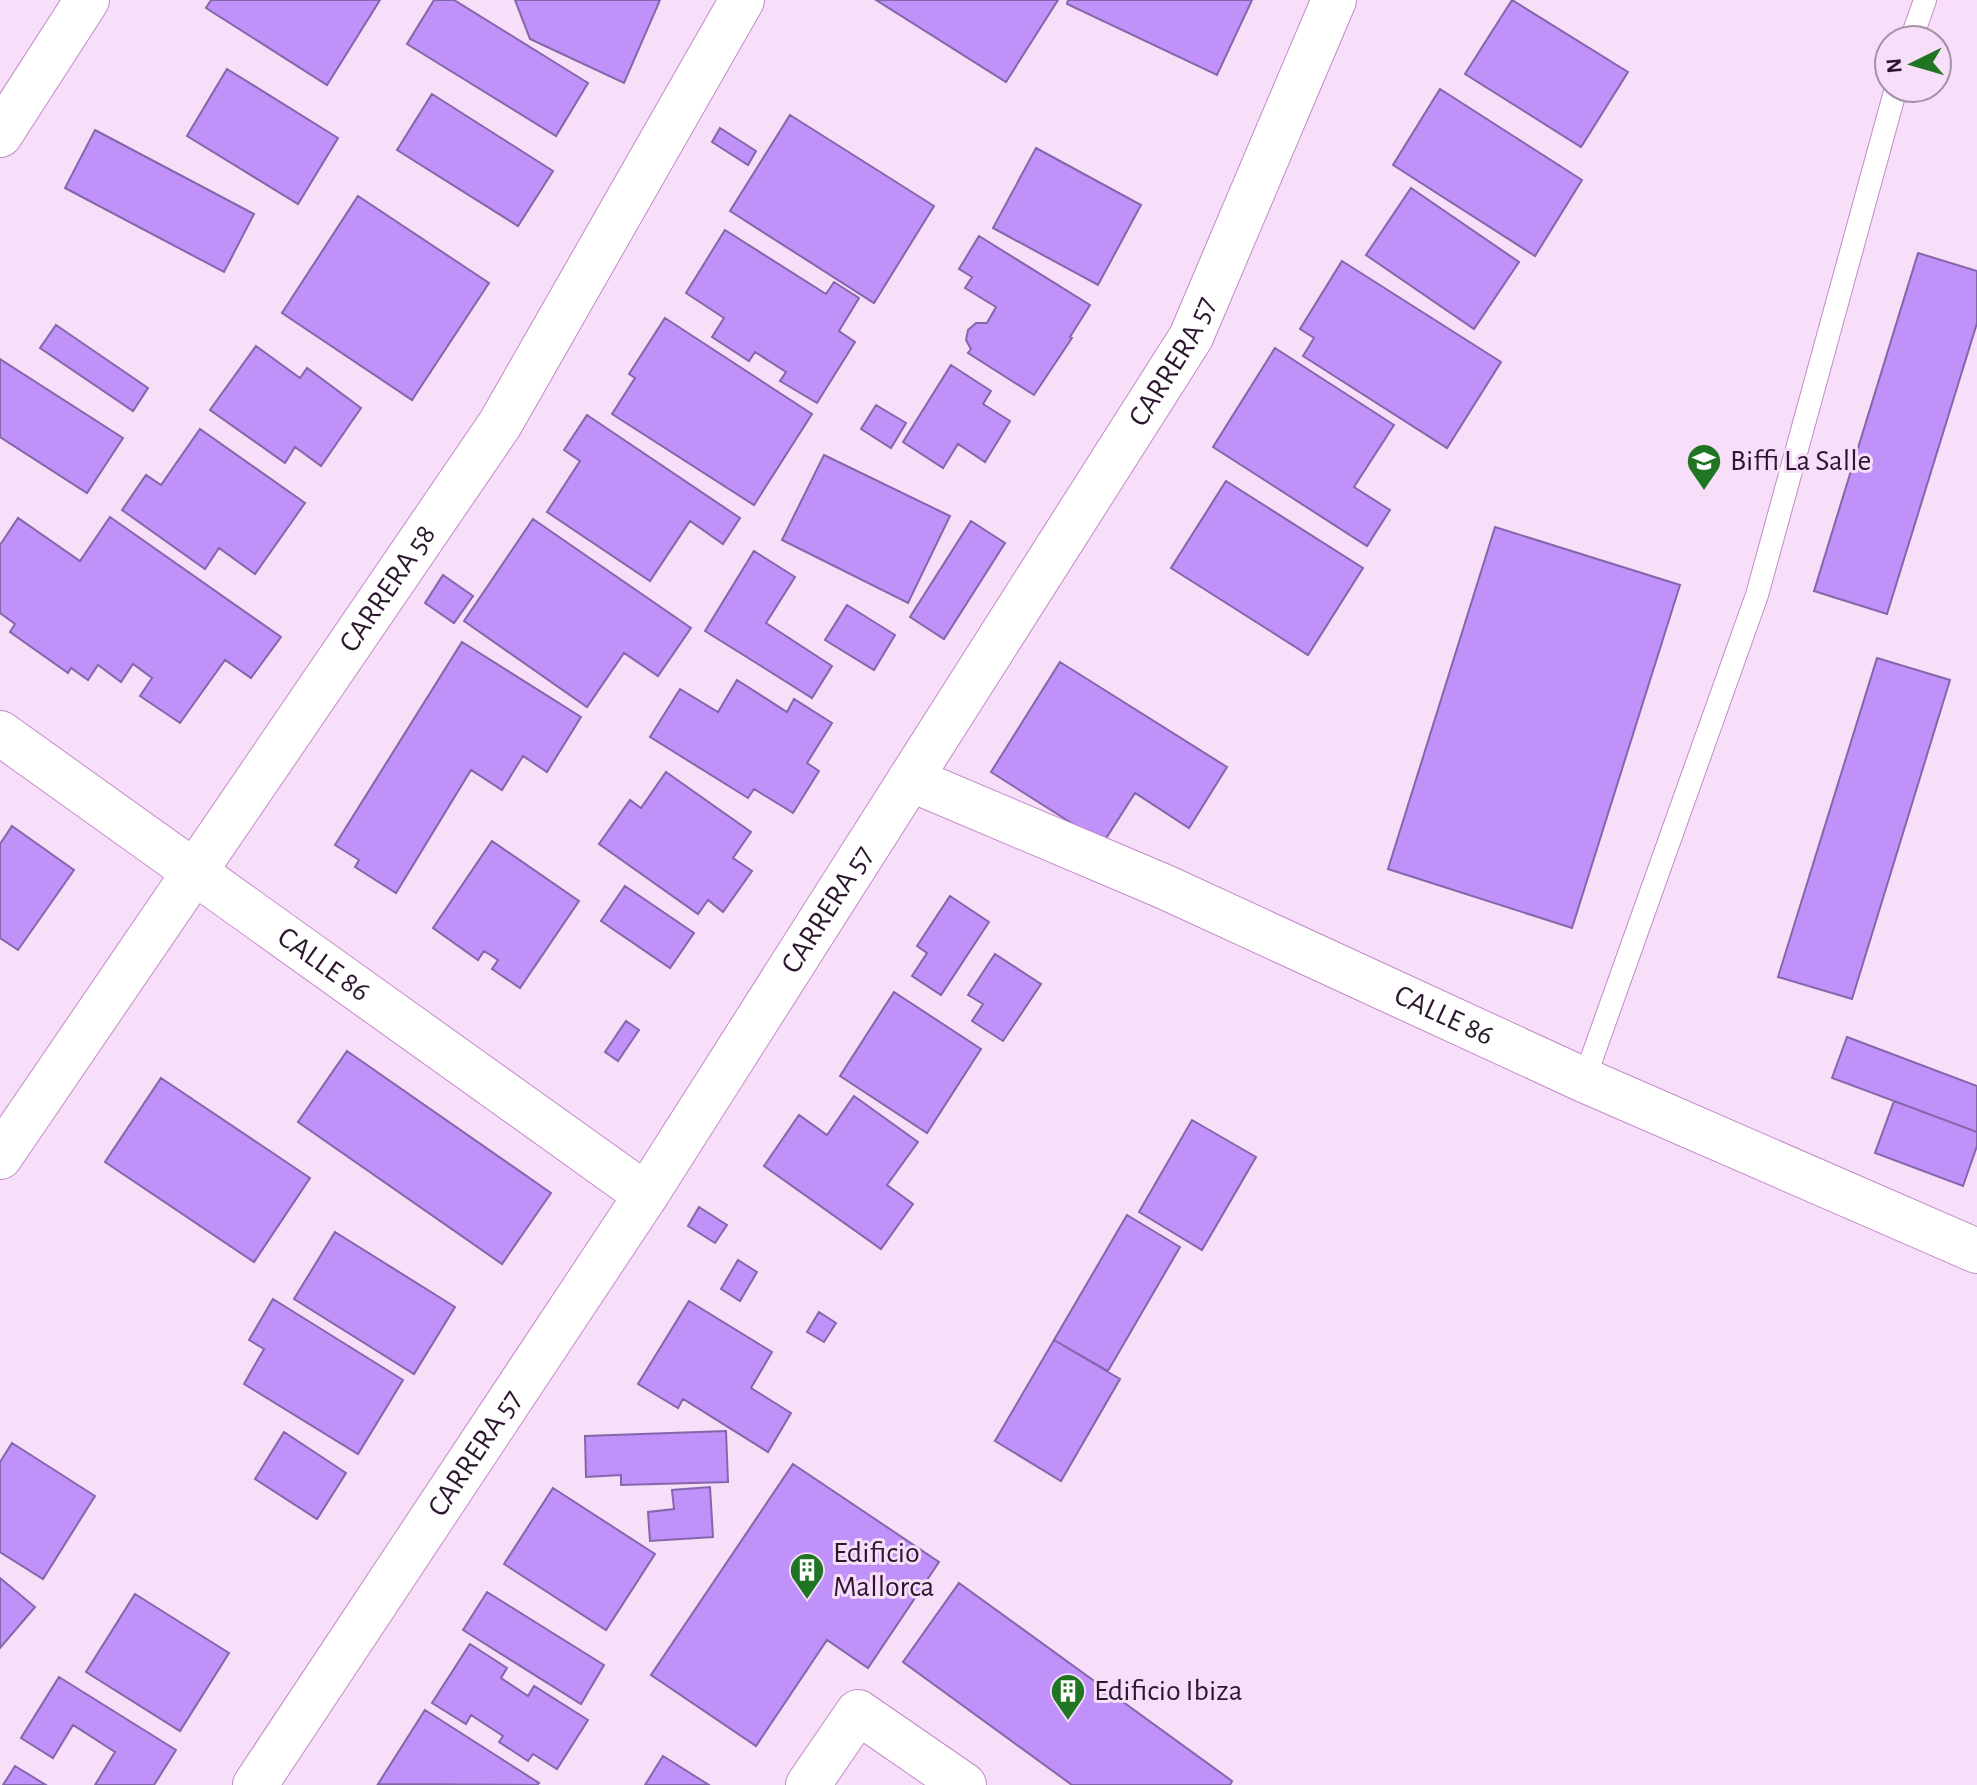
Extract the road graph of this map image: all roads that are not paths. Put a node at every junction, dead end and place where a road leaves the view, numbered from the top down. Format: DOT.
graph roads {
  1 [pos="87,0"];
  2 [pos="742,0"];
  3 [pos="1334,0"];
  4 [pos="1925,0"];
  5 [pos="1917,24"];
  6 [pos="1892,104"];
  7 [pos="0,135"];
  8 [pos="0,733"];
  9 [pos="910,779"];
  10 [pos="193,871"];
  11 [pos="1584,1080"];
  12 [pos="0,1157"];
  13 [pos="646,1195"];
  14 [pos="1977,1251"];
  15 [pos="255,1785"];
  16 [pos="808,1785"];
  17 [pos="964,1785"];
  1 -- 7 [label="street"];
  2 -- 10 [label="street, CARRERA 58"];
  3 -- 9 [label="street, CARRERA 57"];
  4 -- 5 [label="lane"];
  6 -- 11 [label="lane"];
  8 -- 10 [label="street, CALLE 86"];
  9 -- 11 [label="street, CALLE 86"];
  9 -- 13 [label="street, CARRERA 57"];
  10 -- 12 [label="street, CARRERA 58"];
  10 -- 13 [label="street, CALLE 86"];
  11 -- 14 [label="street, CALLE 86"];
  13 -- 15 [label="street, CARRERA 57"];
  16 -- 17 [label="street"];
}
